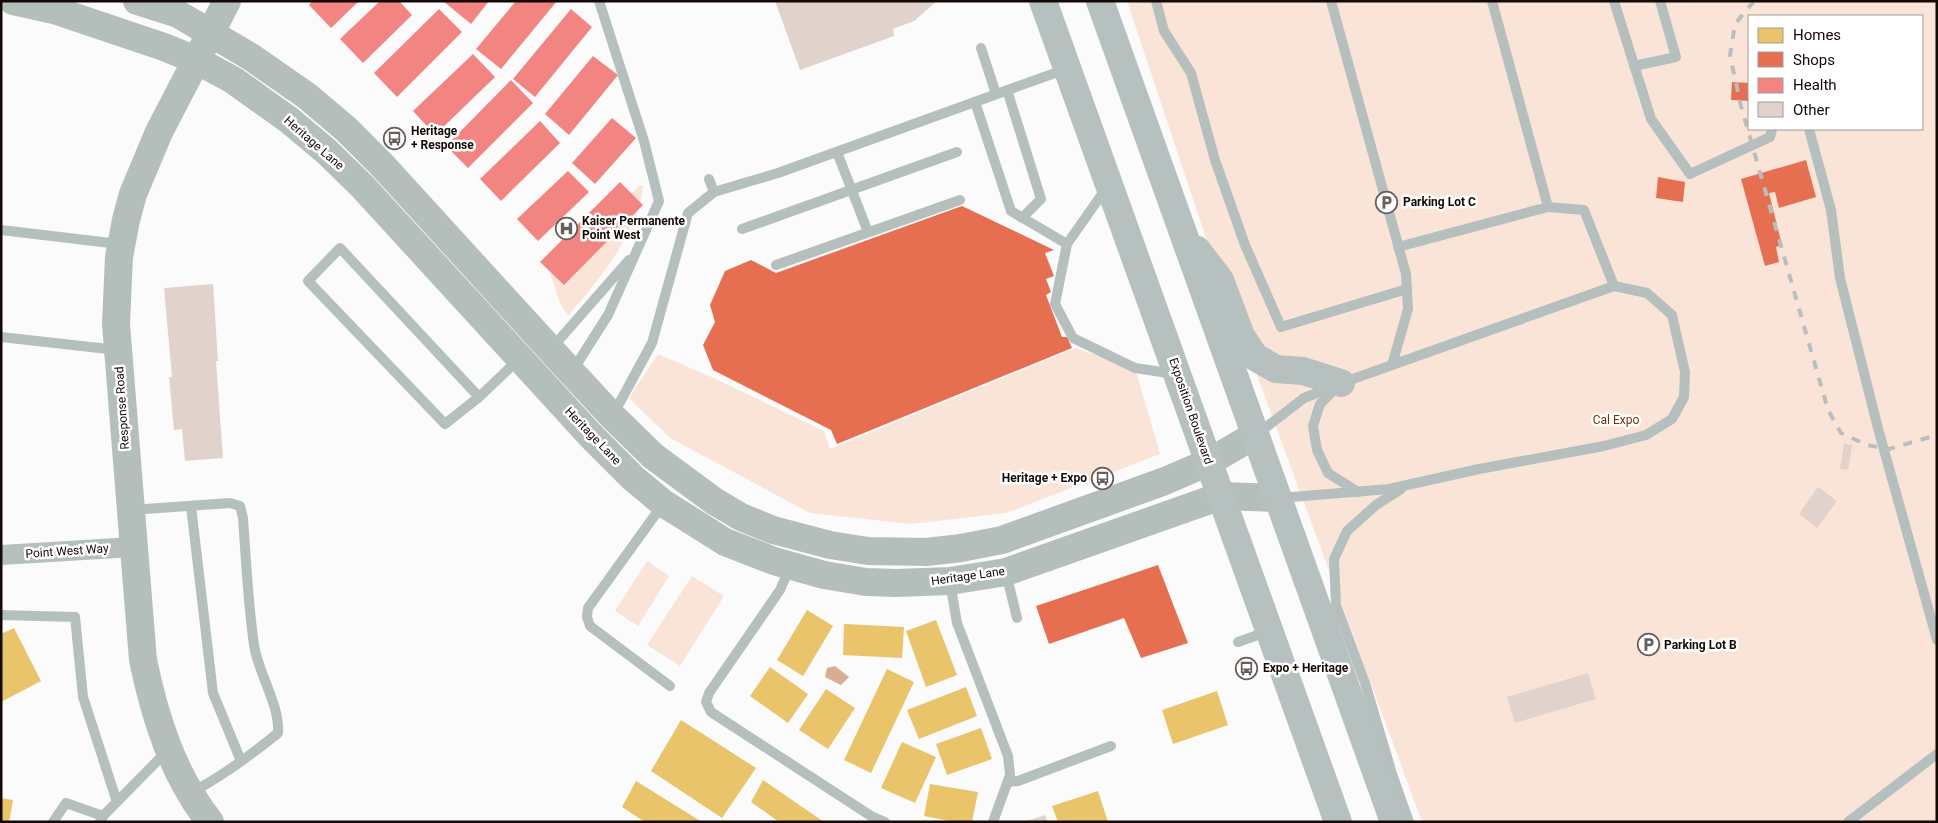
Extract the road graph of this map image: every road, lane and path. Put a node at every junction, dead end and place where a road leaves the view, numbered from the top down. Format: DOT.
graph roads {
  1 [pos="13,1"];
  2 [pos="137,1"];
  3 [pos="227,1"];
  4 [pos="599,1"];
  5 [pos="1043,1"];
  6 [pos="1100,1"];
  7 [pos="1156,1"];
  8 [pos="1331,1"];
  9 [pos="1492,1"];
  10 [pos="1614,1"];
  11 [pos="1660,1"];
  12 [pos="210,33"];
  13 [pos="982,48"];
  14 [pos="196,60"];
  15 [pos="1634,66"];
  16 [pos="1067,68"];
  17 [pos="1007,90"];
  18 [pos="996,94"];
  19 [pos="975,102"];
  20 [pos="1772,130"];
  21 [pos="1809,130"];
  22 [pos="837,152"];
  23 [pos="957,152"];
  24 [pos="709,179"];
  25 [pos="1109,184"];
  26 [pos="852,189"];
  27 [pos="714,192"];
  28 [pos="960,200"];
  29 [pos="1548,207"];
  30 [pos="1022,218"];
  31 [pos="742,229"];
  32 [pos="1,230"];
  33 [pos="1182,231"];
  34 [pos="868,232"];
  35 [pos="1067,244"];
  36 [pos="121,245"];
  37 [pos="1398,247"];
  38 [pos="636,252"];
  39 [pos="776,265"];
  40 [pos="1614,286"];
  41 [pos="1407,289"];
  42 [pos="1,337"];
  43 [pos="550,349"];
  44 [pos="118,350"];
  45 [pos="520,359"];
  46 [pos="1392,365"];
  47 [pos="572,371"];
  48 [pos="1179,375"];
  49 [pos="1341,384"];
  50 [pos="478,397"];
  51 [pos="612,416"];
  52 [pos="1255,435"];
  53 [pos="1209,462"];
  54 [pos="1408,485"];
  55 [pos="1358,492"];
  56 [pos="1222,496"];
  57 [pos="1278,498"];
  58 [pos="664,503"];
  59 [pos="191,506"];
  60 [pos="130,510"];
  61 [pos="133,547"];
  62 [pos="1,555"];
  63 [pos="791,566"];
  64 [pos="1006,572"];
  65 [pos="950,581"];
  66 [pos="1,615"];
  67 [pos="1017,618"];
  68 [pos="1270,630"];
  69 [pos="1937,640"];
  70 [pos="1238,642"];
  71 [pos="670,686"];
  72 [pos="1111,746"];
  73 [pos="169,750"];
  74 [pos="1937,754"];
  75 [pos="241,761"];
  76 [pos="1008,782"];
  77 [pos="190,793"];
  78 [pos="117,802"];
  79 [pos="102,819"];
  80 [pos="53,822"];
  81 [pos="210,822"];
  82 [pos="885,822"];
  83 [pos="993,822"];
  84 [pos="1338,822"];
  85 [pos="1394,822"];
  86 [pos="1409,822"];
  87 [pos="1848,822"];
  1 -- 14 [label="main road, Heritage Lane"];
  2 -- 12 [label="main road"];
  3 -- 12 [label="main road, Response Road"];
  4 -- 38 [label="lane"];
  5 -- 16 [label="main road, Exposition Boulevard"];
  6 -- 33 [label="main road"];
  7 -- 41 [label="lane"];
  8 -- 37 [label="lane"];
  9 -- 29 [label="lane"];
  10 -- 15 [label="lane"];
  11 -- 15 [label="lane"];
  12 -- 14 [label="main road, Response Road"];
  12 -- 43 [label="main road"];
  13 -- 18 [label="lane"];
  14 -- 36 [label="main road, Response Road"];
  14 -- 45 [label="main road, Heritage Lane"];
  15 -- 20 [label="lane"];
  16 -- 17 [label="lane"];
  16 -- 25 [label="main road, Exposition Boulevard"];
  17 -- 18 [label="lane"];
  17 -- 30 [label="lane"];
  18 -- 19 [label="lane"];
  19 -- 22 [label="lane"];
  19 -- 30 [label="lane"];
  21 -- 69 [label="lane"];
  22 -- 26 [label="lane"];
  22 -- 27 [label="lane"];
  23 -- 26 [label="lane"];
  24 -- 27 [label="lane"];
  25 -- 35 [label="lane"];
  25 -- 48 [label="main road, Exposition Boulevard"];
  26 -- 31 [label="lane"];
  26 -- 34 [label="lane"];
  27 -- 51 [label="lane"];
  28 -- 34 [label="lane"];
  29 -- 37 [label="lane"];
  29 -- 40 [label="lane"];
  30 -- 35 [label="lane"];
  32 -- 36 [label="lane"];
  33 -- 49 [label="main road"];
  33 -- 52 [label="main road"];
  34 -- 39 [label="lane"];
  35 -- 48 [label="lane"];
  36 -- 44 [label="main road, Response Road"];
  37 -- 41 [label="lane"];
  38 -- 43 [label="lane"];
  38 -- 47 [label="lane"];
  40 -- 46 [label="lane"];
  40 -- 54 [label="lane"];
  41 -- 46 [label="lane"];
  42 -- 44 [label="lane"];
  43 -- 47 [label="main road"];
  44 -- 60 [label="main road, Response Road"];
  45 -- 50 [label="lane"];
  45 -- 58 [label="main road, Heritage Lane"];
  46 -- 49 [label="lane"];
  47 -- 51 [label="main road"];
  48 -- 53 [label="main road, Exposition Boulevard"];
  49 -- 52 [label="lane"];
  49 -- 55 [label="lane"];
  50 -- 50 [label="lane"];
  51 -- 53 [label="main road"];
  52 -- 53 [label="main road"];
  52 -- 57 [label="main road"];
  53 -- 56 [label="main road, Exposition Boulevard"];
  54 -- 55 [label="lane"];
  54 -- 86 [label="lane"];
  55 -- 57 [label="lane"];
  56 -- 57 [label="main road, Heritage Lane"];
  56 -- 64 [label="main road, Heritage Lane"];
  56 -- 68 [label="main road, Exposition Boulevard"];
  57 -- 85 [label="main road"];
  58 -- 63 [label="main road, Heritage Lane"];
  58 -- 71 [label="lane"];
  59 -- 60 [label="lane"];
  59 -- 75 [label="lane"];
  59 -- 75 [label="lane"];
  60 -- 61 [label="main road, Response Road"];
  61 -- 62 [label="street, Point West Way"];
  61 -- 73 [label="main road, Response Road"];
  63 -- 65 [label="main road, Heritage Lane"];
  63 -- 82 [label="lane"];
  64 -- 65 [label="main road, Heritage Lane"];
  64 -- 67 [label="lane"];
  65 -- 76 [label="lane"];
  66 -- 78 [label="lane"];
  68 -- 70 [label="lane"];
  68 -- 84 [label="main road, Exposition Boulevard"];
  72 -- 76 [label="lane"];
  73 -- 77 [label="main road, Response Road"];
  73 -- 78 [label="lane"];
  74 -- 87 [label="lane"];
  75 -- 77 [label="lane"];
  76 -- 83 [label="lane"];
  77 -- 81 [label="main road, Response Road"];
  78 -- 79 [label="lane"];
  79 -- 80 [label="lane"];
}
